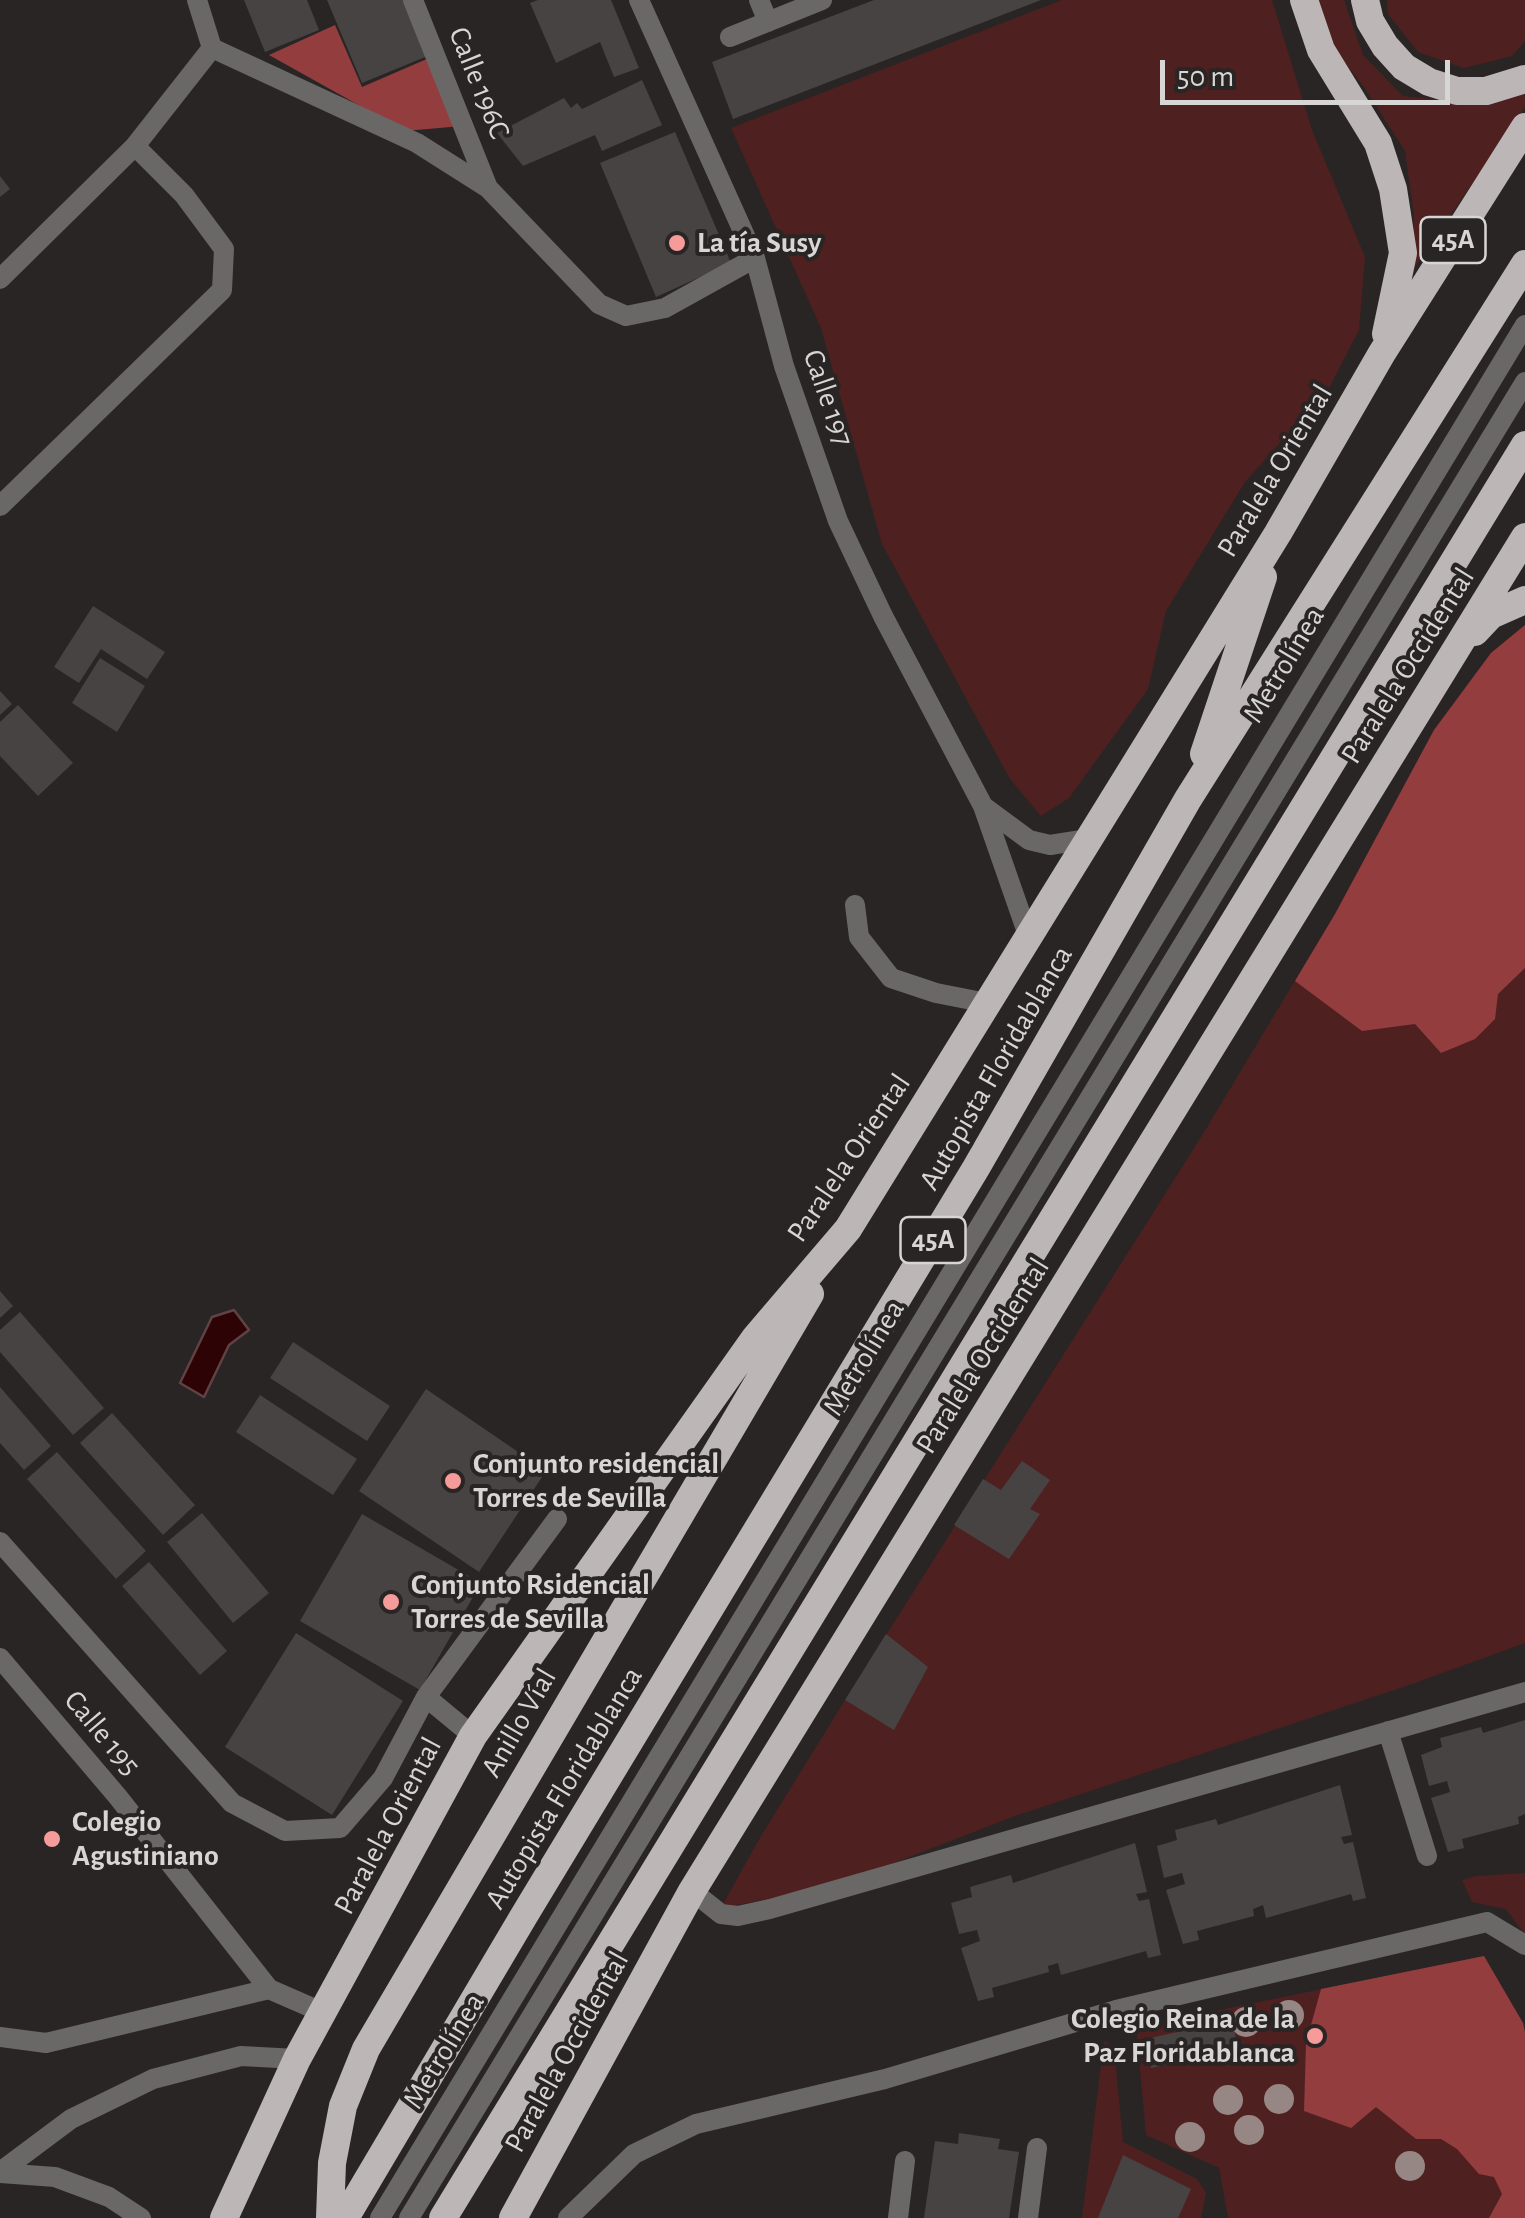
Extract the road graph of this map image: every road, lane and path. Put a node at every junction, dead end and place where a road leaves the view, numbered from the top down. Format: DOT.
graph roads {
  1 [pos="198,0"];
  2 [pos="414,0"];
  3 [pos="639,0"];
  4 [pos="759,0"];
  5 [pos="822,0"];
  6 [pos="1304,0"];
  7 [pos="1365,0"];
  8 [pos="768,22"];
  9 [pos="730,37"];
  10 [pos="212,48"];
  11 [pos="1525,79"];
  12 [pos="1525,127"];
  13 [pos="135,146"];
  14 [pos="488,188"];
  15 [pos="756,258"];
  16 [pos="1525,264"];
  17 [pos="0,280"];
  18 [pos="1525,325"];
  19 [pos="1382,354"];
  20 [pos="1525,382"];
  21 [pos="1525,445"];
  22 [pos="0,506"];
  23 [pos="1278,533"];
  24 [pos="1525,536"];
  25 [pos="1525,600"];
  26 [pos="1450,659"];
  27 [pos="1188,799"];
  28 [pos="982,806"];
  29 [pos="1088,839"];
  30 [pos="856,905"];
  31 [pos="1028,935"];
  32 [pos="987,1003"];
  33 [pos="848,1228"];
  34 [pos="557,1519"];
  35 [pos="0,1542"];
  36 [pos="0,1658"];
  37 [pos="1525,1692"];
  38 [pos="426,1697"];
  39 [pos="1388,1731"];
  40 [pos="473,1736"];
  41 [pos="1427,1856"];
  42 [pos="692,1891"];
  43 [pos="1525,1945"];
  44 [pos="269,1989"];
  45 [pos="324,2013"];
  46 [pos="0,2037"];
  47 [pos="297,2058"];
  48 [pos="1037,2148"];
  49 [pos="904,2161"];
  50 [pos="543,2162"];
  51 [pos="0,2172"];
  52 [pos="141,2218"];
  53 [pos="224,2218"];
  54 [pos="330,2218"];
  55 [pos="345,2218"];
  56 [pos="380,2218"];
  57 [pos="410,2218"];
  58 [pos="443,2218"];
  59 [pos="512,2218"];
  60 [pos="526,2218"];
  61 [pos="568,2218"];
  62 [pos="898,2218"];
  63 [pos="1028,2218"];
  1 -- 10 [label="street"];
  2 -- 14 [label="street, Calle 196C"];
  3 -- 15 [label="street, Calle 197"];
  4 -- 8 [label="street"];
  5 -- 8 [label="street"];
  6 -- 19 [label="highway"];
  7 -- 11 [label="highway"];
  8 -- 9 [label="street"];
  10 -- 13 [label="street"];
  10 -- 14 [label="street, Calle 196C"];
  12 -- 19 [label="highway, Paralela Oriental / 45A"];
  13 -- 17 [label="street"];
  13 -- 22 [label="street"];
  14 -- 15 [label="street, Calle 196C"];
  15 -- 28 [label="street, Calle 197"];
  16 -- 27 [label="highway, Autopista Floridablanca / 45A"];
  18 -- 56 [label="street, Metrolínea"];
  19 -- 23 [label="highway, Paralela Oriental / 45A"];
  20 -- 57 [label="street, Metrolínea"];
  21 -- 58 [label="highway"];
  23 -- 27 [label="highway"];
  23 -- 29 [label="highway, Paralela Oriental / 45A"];
  24 -- 26 [label="highway, Paralela Occidental"];
  25 -- 26 [label="highway"];
  26 -- 42 [label="highway, Paralela Occidental"];
  27 -- 55 [label="highway, Autopista Floridablanca / 45A"];
  28 -- 29 [label="street, Calle 197"];
  28 -- 31 [label="street, Calle 197"];
  29 -- 31 [label="highway, Paralela Oriental / 45A"];
  30 -- 32 [label="street"];
  31 -- 32 [label="highway, Paralela Oriental / 45A"];
  32 -- 33 [label="highway, Paralela Oriental / 45A"];
  33 -- 40 [label="highway, Paralela Oriental"];
  33 -- 54 [label="highway, Anillo Víal / 45A"];
  34 -- 38 [label="street"];
  35 -- 38 [label="street"];
  36 -- 44 [label="street, Calle 195"];
  37 -- 39 [label="street"];
  38 -- 40 [label="street"];
  39 -- 41 [label="street"];
  39 -- 42 [label="street"];
  40 -- 45 [label="highway, Paralela Oriental"];
  42 -- 50 [label="highway, Paralela Occidental"];
  43 -- 61 [label="street"];
  44 -- 45 [label="street, Calle 195"];
  44 -- 46 [label="street"];
  45 -- 47 [label="highway, Paralela Oriental"];
  47 -- 51 [label="street"];
  47 -- 53 [label="highway, Paralela Oriental"];
  48 -- 63 [label="street"];
  49 -- 62 [label="street"];
  50 -- 59 [label="highway, Paralela Occidental"];
  50 -- 60 [label="highway"];
  51 -- 52 [label="street"];
}
